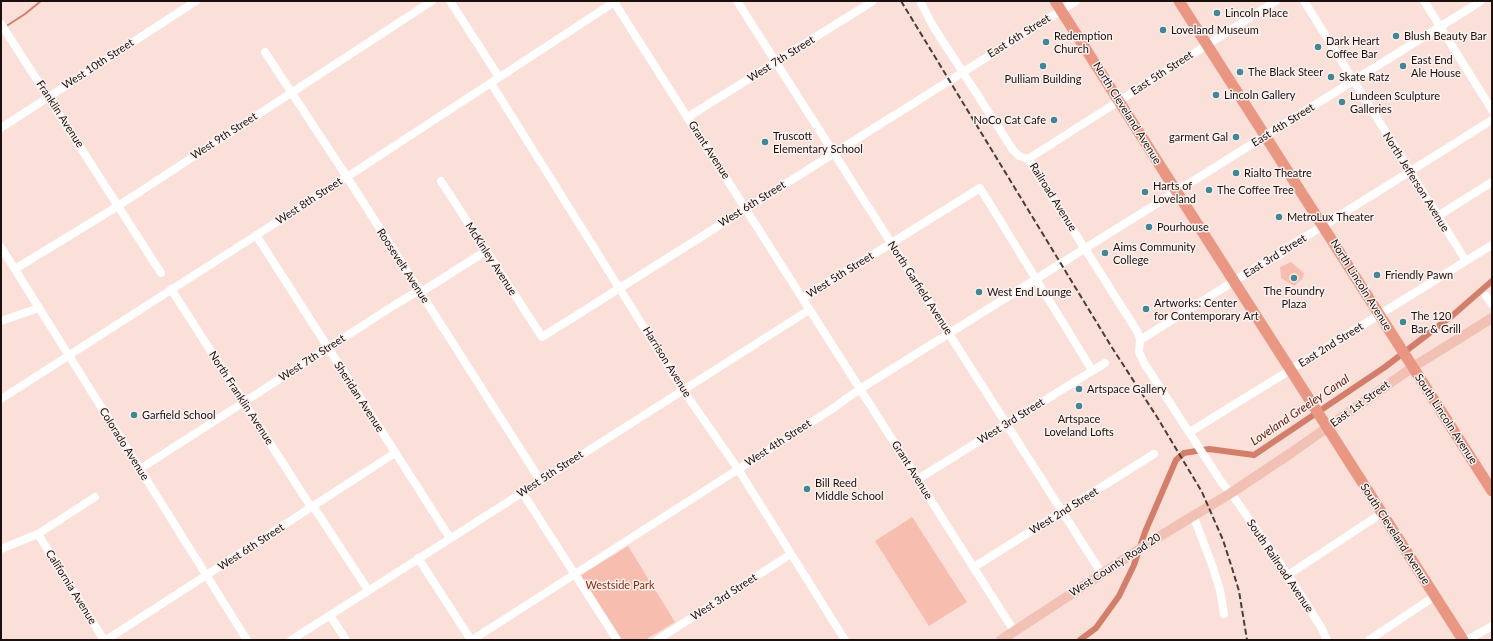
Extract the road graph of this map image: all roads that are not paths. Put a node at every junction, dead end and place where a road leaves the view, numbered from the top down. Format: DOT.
graph roads {
  1 [pos="196,1"];
  2 [pos="432,1"];
  3 [pos="450,1"];
  4 [pos="737,1"];
  5 [pos="873,1"];
  6 [pos="920,1"];
  7 [pos="1076,1"];
  8 [pos="1179,1"];
  9 [pos="1276,1"];
  10 [pos="1304,1"];
  11 [pos="1424,1"];
  12 [pos="1481,1"];
  13 [pos="615,2"];
  14 [pos="1058,6"];
  15 [pos="1,24"];
  16 [pos="1440,27"];
  17 [pos="1207,44"];
  18 [pos="265,52"];
  19 [pos="776,62"];
  20 [pos="962,72"];
  21 [pos="499,78"];
  22 [pos="1353,81"];
  23 [pos="491,83"];
  24 [pos="292,92"];
  25 [pos="48,96"];
  26 [pos="1119,101"];
  27 [pos="1492,110"];
  28 [pos="688,117"];
  29 [pos="1492,120"];
  30 [pos="1,128"];
  31 [pos="1266,136"];
  32 [pos="834,153"];
  33 [pos="1028,158"];
  34 [pos="1410,172"];
  35 [pos="347,177"];
  36 [pos="441,181"];
  37 [pos="1492,182"];
  38 [pos="1176,191"];
  39 [pos="118,206"];
  40 [pos="746,208"];
  41 [pos="1438,216"];
  42 [pos="1323,226"];
  43 [pos="256,235"];
  44 [pos="891,243"];
  45 [pos="1492,245"];
  46 [pos="1,248"];
  47 [pos="1085,248"];
  48 [pos="486,251"];
  49 [pos="1466,260"];
  50 [pos="15,269"];
  51 [pos="161,273"];
  52 [pos="1035,279"];
  53 [pos="1234,281"];
  54 [pos="621,288"];
  55 [pos="171,289"];
  56 [pos="420,292"];
  57 [pos="1486,296"];
  58 [pos="803,298"];
  59 [pos="1492,304"];
  60 [pos="39,308"];
  61 [pos="810,310"];
  62 [pos="1379,314"];
  63 [pos="1492,318"];
  64 [pos="1,321"];
  65 [pos="949,333"];
  66 [pos="542,337"];
  67 [pos="1140,340"];
  68 [pos="328,349"];
  69 [pos="68,355"];
  70 [pos="1105,362"];
  71 [pos="1413,367"];
  72 [pos="1291,369"];
  73 [pos="1092,370"];
  74 [pos="860,389"];
  75 [pos="683,390"];
  76 [pos="1,399"];
  77 [pos="244,402"];
  78 [pos="1006,423"];
  79 [pos="1327,428"];
  80 [pos="1190,432"];
  81 [pos="395,453"];
  82 [pos="1154,454"];
  83 [pos="140,469"];
  84 [pos="738,469"];
  85 [pos="918,479"];
  86 [pos="540,480"];
  87 [pos="1492,491"];
  88 [pos="522,492"];
  89 [pos="1231,493"];
  90 [pos="95,497"];
  91 [pos="312,506"];
  92 [pos="1062,512"];
  93 [pos="1382,513"];
  94 [pos="1193,516"];
  95 [pos="38,534"];
  96 [pos="450,538"];
  97 [pos="1,549"];
  98 [pos="791,554"];
  99 [pos="418,558"];
  100 [pos="974,567"];
  101 [pos="574,574"];
  102 [pos="1102,574"];
  103 [pos="1288,575"];
  104 [pos="207,576"];
  105 [pos="368,590"];
  106 [pos="1435,596"];
  107 [pos="1224,614"];
  108 [pos="330,615"];
  109 [pos="1492,626"];
  110 [pos="1014,631"];
  111 [pos="105,640"];
  112 [pos="247,640"];
  113 [pos="291,640"];
  114 [pos="346,640"];
  115 [pos="472,640"];
  116 [pos="617,640"];
  117 [pos="657,640"];
  118 [pos="845,640"];
  119 [pos="1001,640"];
  120 [pos="1327,640"];
  121 [pos="1369,640"];
  122 [pos="1463,640"];
  123 [pos="1467,640"];
  1 -- 25 [label="street, West 10th Street"];
  2 -- 24 [label="street, West 9th Street"];
  3 -- 21 [label="street"];
  4 -- 19 [label="street, North Garfield Avenue"];
  5 -- 19 [label="street, West 7th Street"];
  6 -- 20 [label="street, Railroad Avenue"];
  7 -- 14 [label="street, East 6th Street"];
  8 -- 17 [label="highway, North Lincoln Avenue"];
  9 -- 17 [label="street, East 5th Street"];
  10 -- 22 [label="street, North Jefferson Avenue"];
  11 -- 16 [label="street"];
  12 -- 16 [label="street, East 4th Street"];
  13 -- 21 [label="street, West 8th Street"];
  13 -- 28 [label="street, Grant Avenue"];
  14 -- 20 [label="street, East 6th Street"];
  14 -- 26 [label="highway, North Cleveland Avenue"];
  15 -- 25 [label="street, Franklin Avenue"];
  16 -- 22 [label="street, East 4th Street"];
  16 -- 27 [label="street"];
  17 -- 26 [label="street, East 5th Street"];
  17 -- 31 [label="highway, North Lincoln Avenue"];
  18 -- 24 [label="street, Roosevelt Avenue"];
  19 -- 28 [label="street, West 7th Street"];
  19 -- 32 [label="street, North Garfield Avenue"];
  20 -- 32 [label="street, West 6th Street"];
  20 -- 33 [label="street, Railroad Avenue"];
  21 -- 23 [label="street, West 8th Street"];
  22 -- 31 [label="street, East 4th Street"];
  22 -- 34 [label="street, North Jefferson Avenue"];
  23 -- 35 [label="street, West 8th Street"];
  23 -- 54 [label="street, Harrison Avenue"];
  24 -- 35 [label="street, Roosevelt Avenue"];
  24 -- 39 [label="street, West 9th Street"];
  25 -- 30 [label="street, West 10th Street"];
  25 -- 39 [label="street, Franklin Avenue"];
  26 -- 33 [label="street, East 5th Street"];
  26 -- 38 [label="highway, North Cleveland Avenue"];
  28 -- 40 [label="street, Grant Avenue"];
  29 -- 34 [label="street, East 3rd Street"];
  31 -- 38 [label="street, East 4th Street"];
  31 -- 42 [label="highway, North Lincoln Avenue"];
  32 -- 40 [label="street, West 6th Street"];
  32 -- 44 [label="street, North Garfield Avenue"];
  33 -- 47 [label="street, Railroad Avenue"];
  34 -- 41 [label="street, North Jefferson Avenue"];
  34 -- 42 [label="street, East 3rd Street"];
  35 -- 43 [label="street, West 8th Street"];
  35 -- 56 [label="street, Roosevelt Avenue"];
  36 -- 48 [label="street, McKinley Avenue"];
  37 -- 41 [label="street"];
  38 -- 47 [label="street, East 4th Street"];
  38 -- 53 [label="highway, North Cleveland Avenue"];
  39 -- 50 [label="street, West 9th Street"];
  39 -- 51 [label="street"];
  40 -- 54 [label="street, West 6th Street"];
  40 -- 58 [label="street, Grant Avenue"];
  41 -- 49 [label="street, North Jefferson Avenue"];
  42 -- 53 [label="street, East 3rd Street"];
  42 -- 62 [label="highway, North Lincoln Avenue"];
  43 -- 55 [label="street, West 8th Street"];
  43 -- 68 [label="street, Sheridan Avenue"];
  44 -- 52 [label="street, West 5th Street"];
  44 -- 58 [label="street, West 5th Street"];
  44 -- 65 [label="street, North Garfield Avenue"];
  45 -- 49 [label="street, East 2nd Street"];
  46 -- 50 [label="street, Colorado Avenue"];
  47 -- 52 [label="street, West 4th Street"];
  47 -- 67 [label="street, Railroad Avenue"];
  48 -- 56 [label="street, West 7th Street"];
  48 -- 66 [label="street, McKinley Avenue"];
  49 -- 62 [label="street, East 2nd Street"];
  50 -- 60 [label="street, Colorado Avenue"];
  52 -- 65 [label="street, West 4th Street"];
  52 -- 73 [label="street"];
  53 -- 67 [label="street, East 3rd Street"];
  53 -- 72 [label="highway, North Cleveland Avenue"];
  54 -- 66 [label="street, West 6th Street"];
  54 -- 75 [label="street, Harrison Avenue"];
  55 -- 69 [label="street, West 8th Street"];
  55 -- 77 [label="street, North Franklin Avenue"];
  56 -- 68 [label="street, West 7th Street"];
  56 -- 86 [label="street, Roosevelt Avenue"];
  57 -- 59 [label="street"];
  58 -- 61 [label="street, Grant Avenue"];
  60 -- 64 [label="street"];
  60 -- 69 [label="street, Colorado Avenue"];
  61 -- 74 [label="street, Grant Avenue"];
  61 -- 75 [label="street, West 5th Street"];
  62 -- 71 [label="highway, North Lincoln Avenue"];
  62 -- 72 [label="street, East 2nd Street"];
  63 -- 71 [label="main road, East 1st Street"];
  65 -- 74 [label="street, West 4th Street"];
  65 -- 78 [label="street, North Garfield Avenue"];
  67 -- 80 [label="street, Railroad Avenue"];
  68 -- 77 [label="street, West 7th Street"];
  68 -- 81 [label="street, Sheridan Avenue"];
  69 -- 76 [label="street, West 8th Street"];
  69 -- 83 [label="street, Colorado Avenue"];
  70 -- 73 [label="street, West 3rd Street"];
  71 -- 79 [label="main road, East 1st Street"];
  71 -- 87 [label="highway, South Lincoln Avenue"];
  72 -- 79 [label="highway, North Cleveland Avenue"];
  72 -- 80 [label="street, East 2nd Street"];
  73 -- 78 [label="street, West 3rd Street"];
  74 -- 84 [label="street, West 4th Street"];
  74 -- 85 [label="street, Grant Avenue"];
  75 -- 84 [label="street, Harrison Avenue"];
  75 -- 86 [label="street, West 5th Street"];
  77 -- 83 [label="street, West 7th Street"];
  77 -- 91 [label="street, North Franklin Avenue"];
  78 -- 85 [label="street, West 3rd Street"];
  78 -- 92 [label="street, North Garfield Avenue"];
  79 -- 89 [label="main road, East 1st Street"];
  79 -- 93 [label="highway, South Cleveland Avenue"];
  80 -- 89 [label="street, South Railroad Avenue"];
  81 -- 91 [label="street, West 6th Street"];
  81 -- 96 [label="street, Sheridan Avenue"];
  82 -- 92 [label="street, West 2nd Street"];
  83 -- 104 [label="street, Colorado Avenue"];
  84 -- 98 [label="street, Harrison Avenue"];
  84 -- 101 [label="street, West 4th Street"];
  85 -- 100 [label="street, Grant Avenue"];
  86 -- 88 [label="street, West 5th Street"];
  88 -- 96 [label="street, West 5th Street"];
  88 -- 101 [label="street"];
  89 -- 94 [label="main road, West County Road 20"];
  89 -- 103 [label="street, South Railroad Avenue"];
  90 -- 95 [label="street"];
  91 -- 104 [label="street, West 6th Street"];
  91 -- 105 [label="street, North Franklin Avenue"];
  92 -- 100 [label="street, West 2nd Street"];
  92 -- 102 [label="street, North Garfield Avenue"];
  93 -- 103 [label="street"];
  93 -- 106 [label="highway, South Cleveland Avenue"];
  94 -- 102 [label="main road, West County Road 20"];
  94 -- 107 [label="street"];
  95 -- 97 [label="street"];
  95 -- 111 [label="street, California Avenue"];
  96 -- 99 [label="street, West 5th Street"];
  98 -- 117 [label="street, West 3rd Street"];
  98 -- 118 [label="street, Harrison Avenue"];
  99 -- 105 [label="street, West 5th Street"];
  99 -- 115 [label="street"];
  100 -- 110 [label="street, Grant Avenue"];
  101 -- 115 [label="street, West 4th Street"];
  101 -- 116 [label="street"];
  102 -- 110 [label="main road, West County Road 20"];
  103 -- 120 [label="street, South Railroad Avenue"];
  104 -- 111 [label="street, West 6th Street"];
  104 -- 112 [label="street, Colorado Avenue"];
  105 -- 108 [label="street, West 5th Street"];
  106 -- 121 [label="street"];
  106 -- 122 [label="highway, South Cleveland Avenue"];
  108 -- 113 [label="street, West 5th Street"];
  108 -- 114 [label="street"];
  109 -- 123 [label="street"];
  110 -- 119 [label="main road, West County Road 20"];
}
